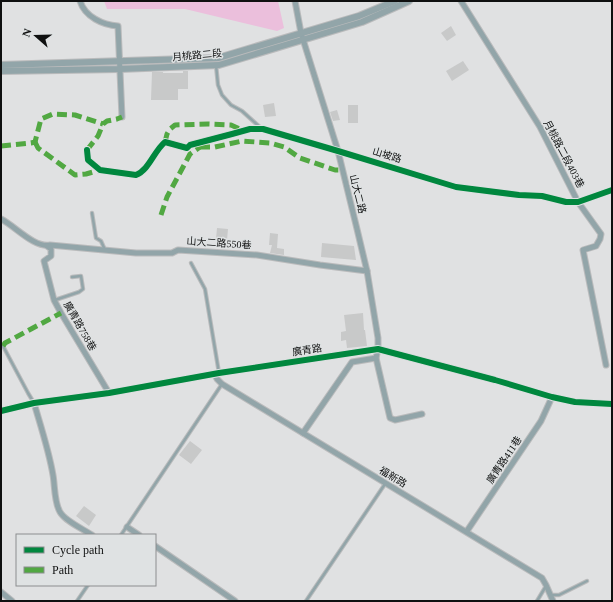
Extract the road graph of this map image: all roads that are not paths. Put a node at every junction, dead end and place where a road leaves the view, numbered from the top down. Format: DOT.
graph roads {
  1 [pos="80,1"];
  2 [pos="295,1"];
  3 [pos="395,1"];
  4 [pos="409,1"];
  5 [pos="461,1"];
  6 [pos="302,36"];
  7 [pos="119,62"];
  8 [pos="1,65"];
  9 [pos="216,65"];
  10 [pos="120,69"];
  11 [pos="1,71"];
  12 [pos="122,117"];
  13 [pos="262,129"];
  14 [pos="87,150"];
  15 [pos="338,151"];
  16 [pos="612,190"];
  17 [pos="578,202"];
  18 [pos="92,213"];
  19 [pos="1,219"];
  20 [pos="47,246"];
  21 [pos="106,250"];
  22 [pos="191,263"];
  23 [pos="367,271"];
  24 [pos="72,277"];
  25 [pos="54,300"];
  26 [pos="1,346"];
  27 [pos="378,349"];
  28 [pos="376,358"];
  29 [pos="606,365"];
  30 [pos="217,374"];
  31 [pos="222,384"];
  32 [pos="109,393"];
  33 [pos="552,397"];
  34 [pos="34,403"];
  35 [pos="612,404"];
  36 [pos="1,411"];
  37 [pos="422,414"];
  38 [pos="303,433"];
  39 [pos="386,483"];
  40 [pos="127,527"];
  41 [pos="467,531"];
  42 [pos="90,534"];
  43 [pos="122,534"];
  44 [pos="138,534"];
  45 [pos="156,547"];
  46 [pos="588,581"];
  47 [pos="546,585"];
  48 [pos="87,586"];
  49 [pos="1,592"];
  50 [pos="551,595"];
  51 [pos="12,601"];
  52 [pos="77,601"];
  53 [pos="235,601"];
  54 [pos="306,601"];
  55 [pos="537,601"];
  56 [pos="554,601"];
  1 -- 7 [label="street"];
  2 -- 6 [label="street, 山大二路"];
  3 -- 6 [label="street, 月桃路二段"];
  4 -- 6 [label="street, 月桃路二段"];
  5 -- 17 [label="street, 月桃路二段403巷"];
  6 -- 7 [label="street, 月桃路二段"];
  6 -- 9 [label="street, 月桃路二段"];
  6 -- 15 [label="street, 山大二路"];
  7 -- 8 [label="street, 月桃路二段"];
  7 -- 10 [label="street"];
  9 -- 10 [label="street, 月桃路二段"];
  9 -- 13 [label="lane"];
  10 -- 11 [label="street, 月桃路二段"];
  10 -- 12 [label="street"];
  13 -- 14 [label="street, 山坡路"];
  13 -- 15 [label="street, 山坡路"];
  15 -- 17 [label="street, 山坡路"];
  15 -- 23 [label="street, 山大二路"];
  16 -- 17 [label="street, 山坡路"];
  17 -- 29 [label="street, 月桃路二段403巷"];
  18 -- 21 [label="lane"];
  19 -- 20 [label="street"];
  20 -- 21 [label="street, 山大二路550巷"];
  20 -- 25 [label="street, 廣青路758巷"];
  21 -- 23 [label="street, 山大二路550巷"];
  22 -- 30 [label="lane"];
  23 -- 27 [label="street, 山大二路"];
  24 -- 25 [label="lane"];
  25 -- 32 [label="street, 廣青路758巷"];
  26 -- 34 [label="lane"];
  27 -- 28 [label="street, 山大二路"];
  27 -- 30 [label="street, 廣青路"];
  27 -- 33 [label="street, 廣青路"];
  28 -- 37 [label="street"];
  28 -- 38 [label="street"];
  30 -- 31 [label="street, 福新路"];
  30 -- 32 [label="street, 廣青路"];
  31 -- 38 [label="street, 福新路"];
  31 -- 40 [label="lane"];
  32 -- 34 [label="street, 廣青路"];
  33 -- 35 [label="street, 廣青路"];
  33 -- 41 [label="street, 廣青路411巷"];
  34 -- 36 [label="street, 廣青路"];
  34 -- 42 [label="street"];
  38 -- 39 [label="street, 福新路"];
  39 -- 41 [label="street, 福新路"];
  39 -- 54 [label="lane"];
  40 -- 43 [label="lane"];
  40 -- 44 [label="street"];
  41 -- 47 [label="street, 福新路"];
  45 -- 53 [label="street"];
  46 -- 50 [label="lane"];
  47 -- 50 [label="street, 福新路"];
  47 -- 55 [label="lane"];
  48 -- 52 [label="lane"];
  49 -- 51 [label="street"];
  50 -- 56 [label="street, 福新路"];
}
